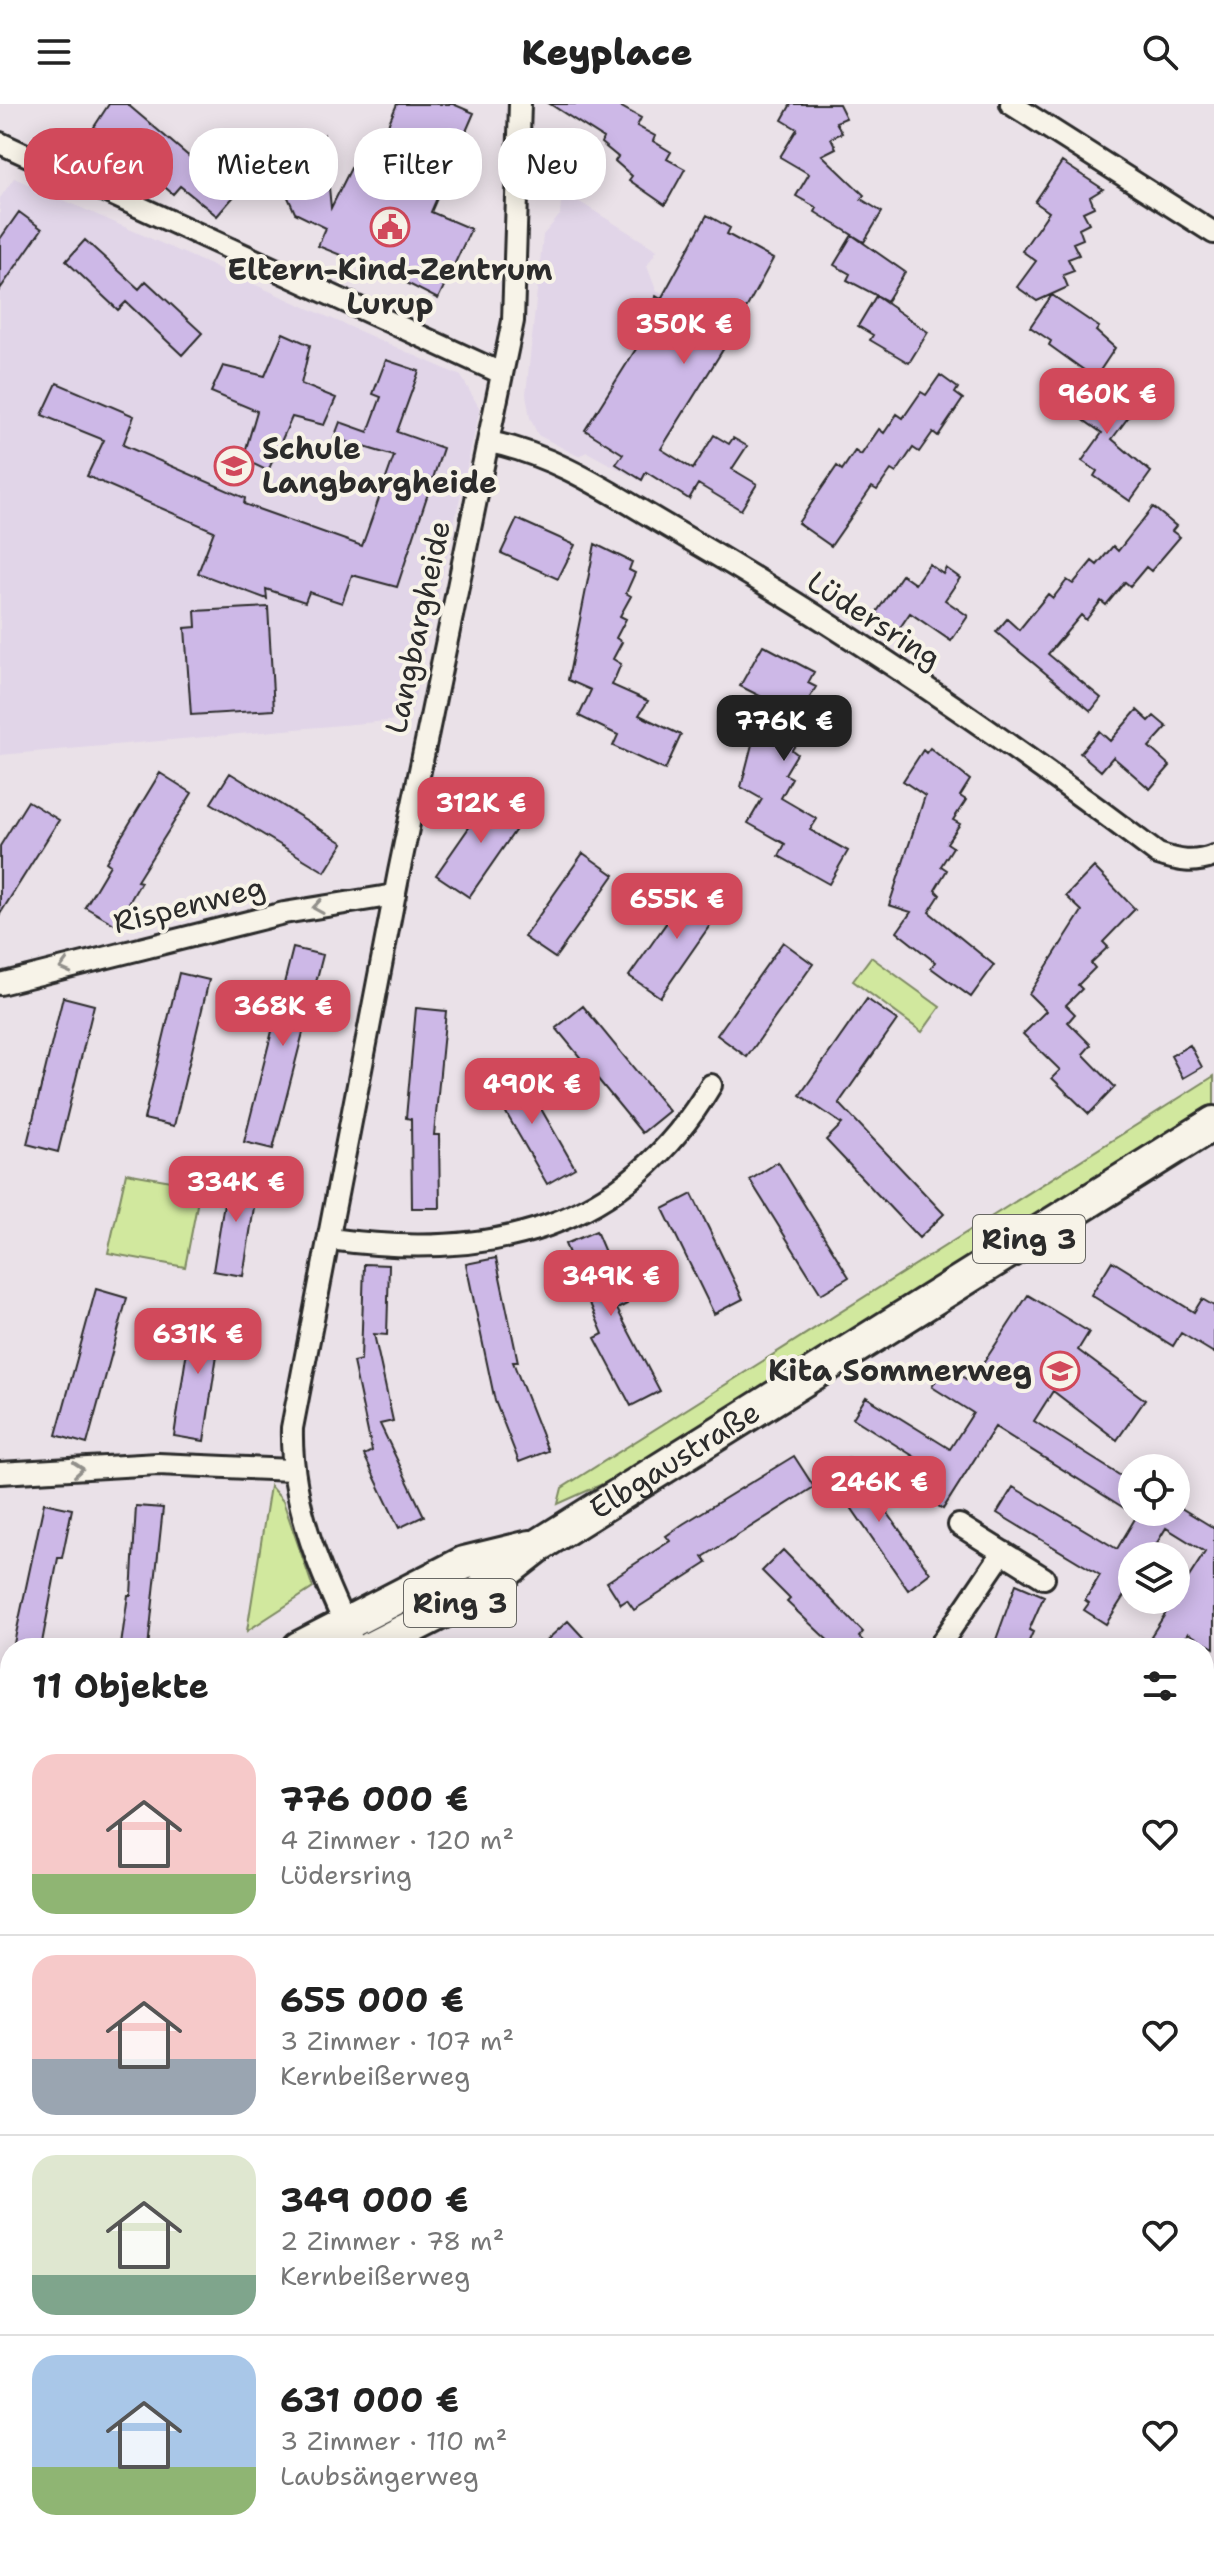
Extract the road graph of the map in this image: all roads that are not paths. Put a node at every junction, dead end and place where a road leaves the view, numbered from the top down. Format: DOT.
graph roads {
  1 [pos="520,104"];
  2 [pos="1011,104"];
  3 [pos="0,143"];
  4 [pos="1214,233"];
  5 [pos="501,373"];
  6 [pos="489,442"];
  7 [pos="1214,856"];
  8 [pos="395,895"];
  9 [pos="0,984"];
  10 [pos="711,1085"];
  11 [pos="1214,1123"];
  12 [pos="330,1239"];
  13 [pos="292,1470"];
  14 [pos="0,1473"];
  15 [pos="959,1525"];
  16 [pos="541,1544"];
  17 [pos="1003,1552"];
  18 [pos="1044,1578"];
  19 [pos="351,1636"];
  20 [pos="391,1638"];
  21 [pos="945,1638"];
  1 -- 5 [label="street, Langbargheide"];
  2 -- 4 [label="street"];
  3 -- 5 [label="street"];
  5 -- 6 [label="street, Langbargheide"];
  6 -- 7 [label="street, Lüdersring"];
  6 -- 8 [label="street, Langbargheide"];
  8 -- 9 [label="street, Rispenweg, one-way"];
  8 -- 12 [label="street, Langbargheide"];
  10 -- 12 [label="street"];
  11 -- 16 [label="main road, Elbgaustraße / Ring 3"];
  12 -- 13 [label="street, Langbargheide"];
  14 -- 13 [label="street, one-way"];
  13 -- 19 [label="street, Langbargheide"];
  15 -- 17 [label="street"];
  16 -- 19 [label="main road, Elbgaustraße / Ring 3"];
  16 -- 20 [label="main road, Elbgaustraße / Ring 3"];
  17 -- 18 [label="street"];
  17 -- 21 [label="street"];
}
